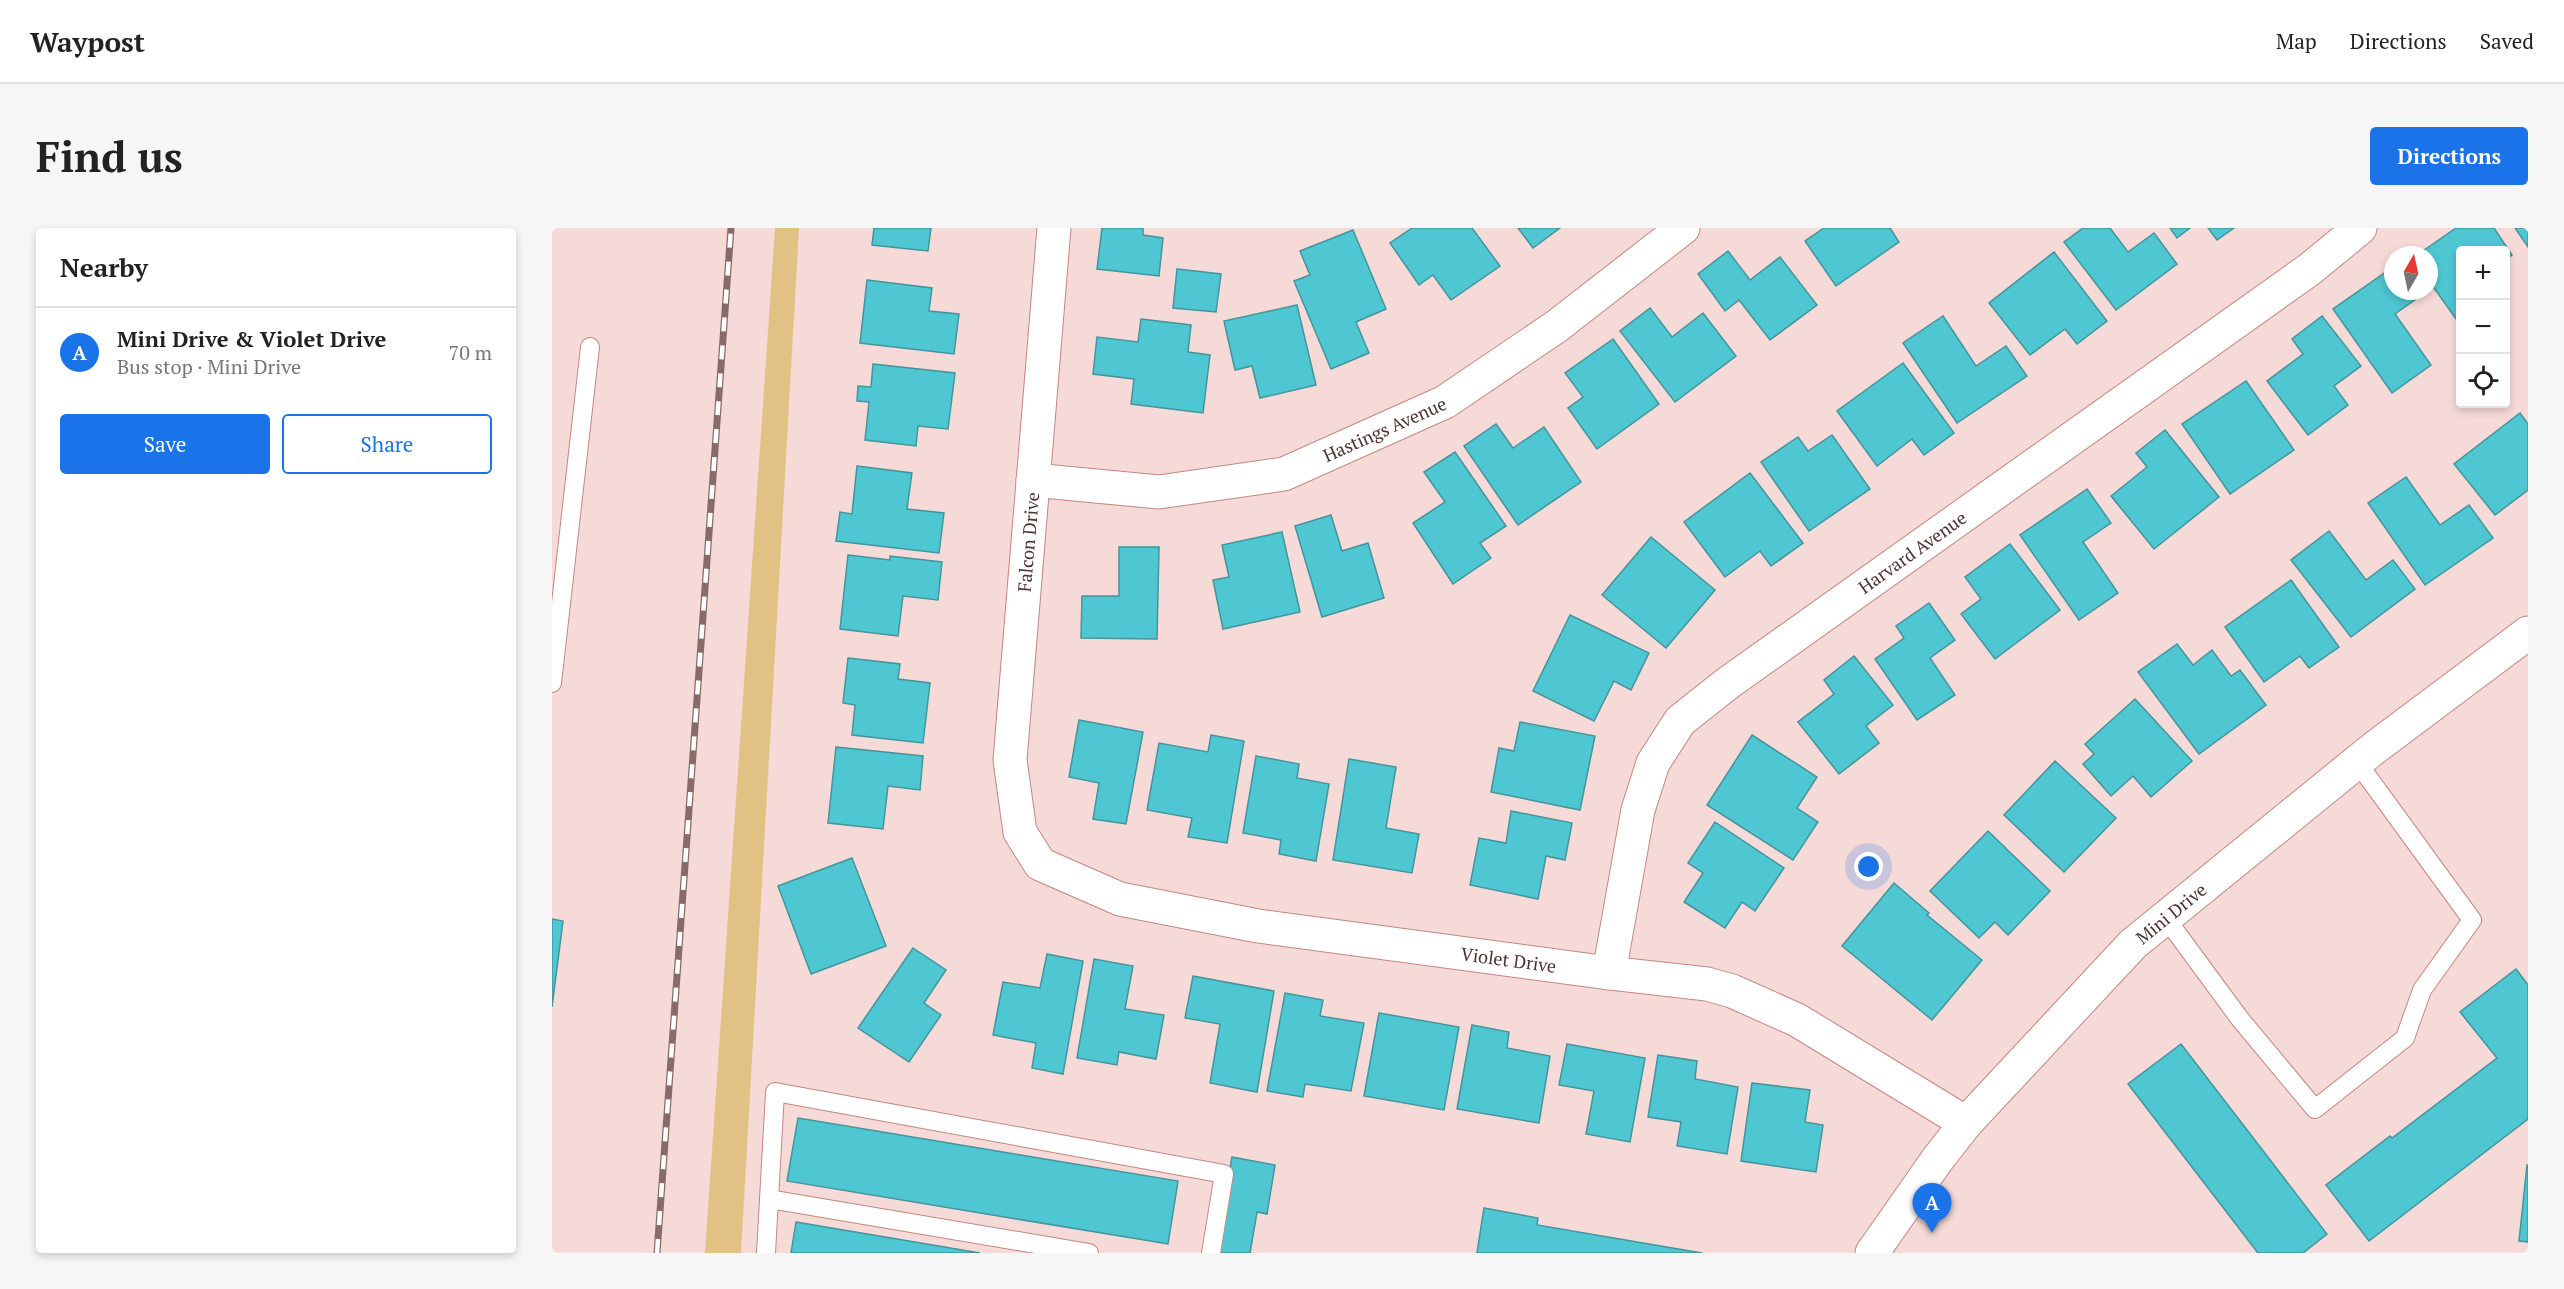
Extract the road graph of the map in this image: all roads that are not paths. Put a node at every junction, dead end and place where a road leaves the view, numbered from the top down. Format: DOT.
graph roads {
  1 [pos="1054,228"];
  2 [pos="1683,228"];
  3 [pos="2360,228"];
  4 [pos="590,347"];
  5 [pos="1033,480"];
  6 [pos="2528,633"];
  7 [pos="552,683"];
  8 [pos="2357,762"];
  9 [pos="1032,851"];
  10 [pos="2165,917"];
  11 [pos="1609,973"];
  12 [pos="1966,1123"];
  13 [pos="768,1199"];
  14 [pos="765,1253"];
  15 [pos="1089,1253"];
  16 [pos="1210,1253"];
  17 [pos="1872,1253"];
  1 -- 5 [label="street, Falcon Drive"];
  2 -- 5 [label="street, Hastings Avenue"];
  3 -- 11 [label="street, Harvard Avenue"];
  4 -- 7 [label="lane"];
  5 -- 9 [label="street, Falcon Drive"];
  6 -- 8 [label="street, Mini Drive"];
  8 -- 10 [label="street, Mini Drive"];
  8 -- 10 [label="lane"];
  9 -- 11 [label="street, Violet Drive"];
  10 -- 12 [label="street, Mini Drive"];
  11 -- 12 [label="street, Violet Drive"];
  12 -- 17 [label="street, Mini Drive"];
  13 -- 14 [label="lane"];
  13 -- 15 [label="lane"];
  13 -- 16 [label="lane"];
}
